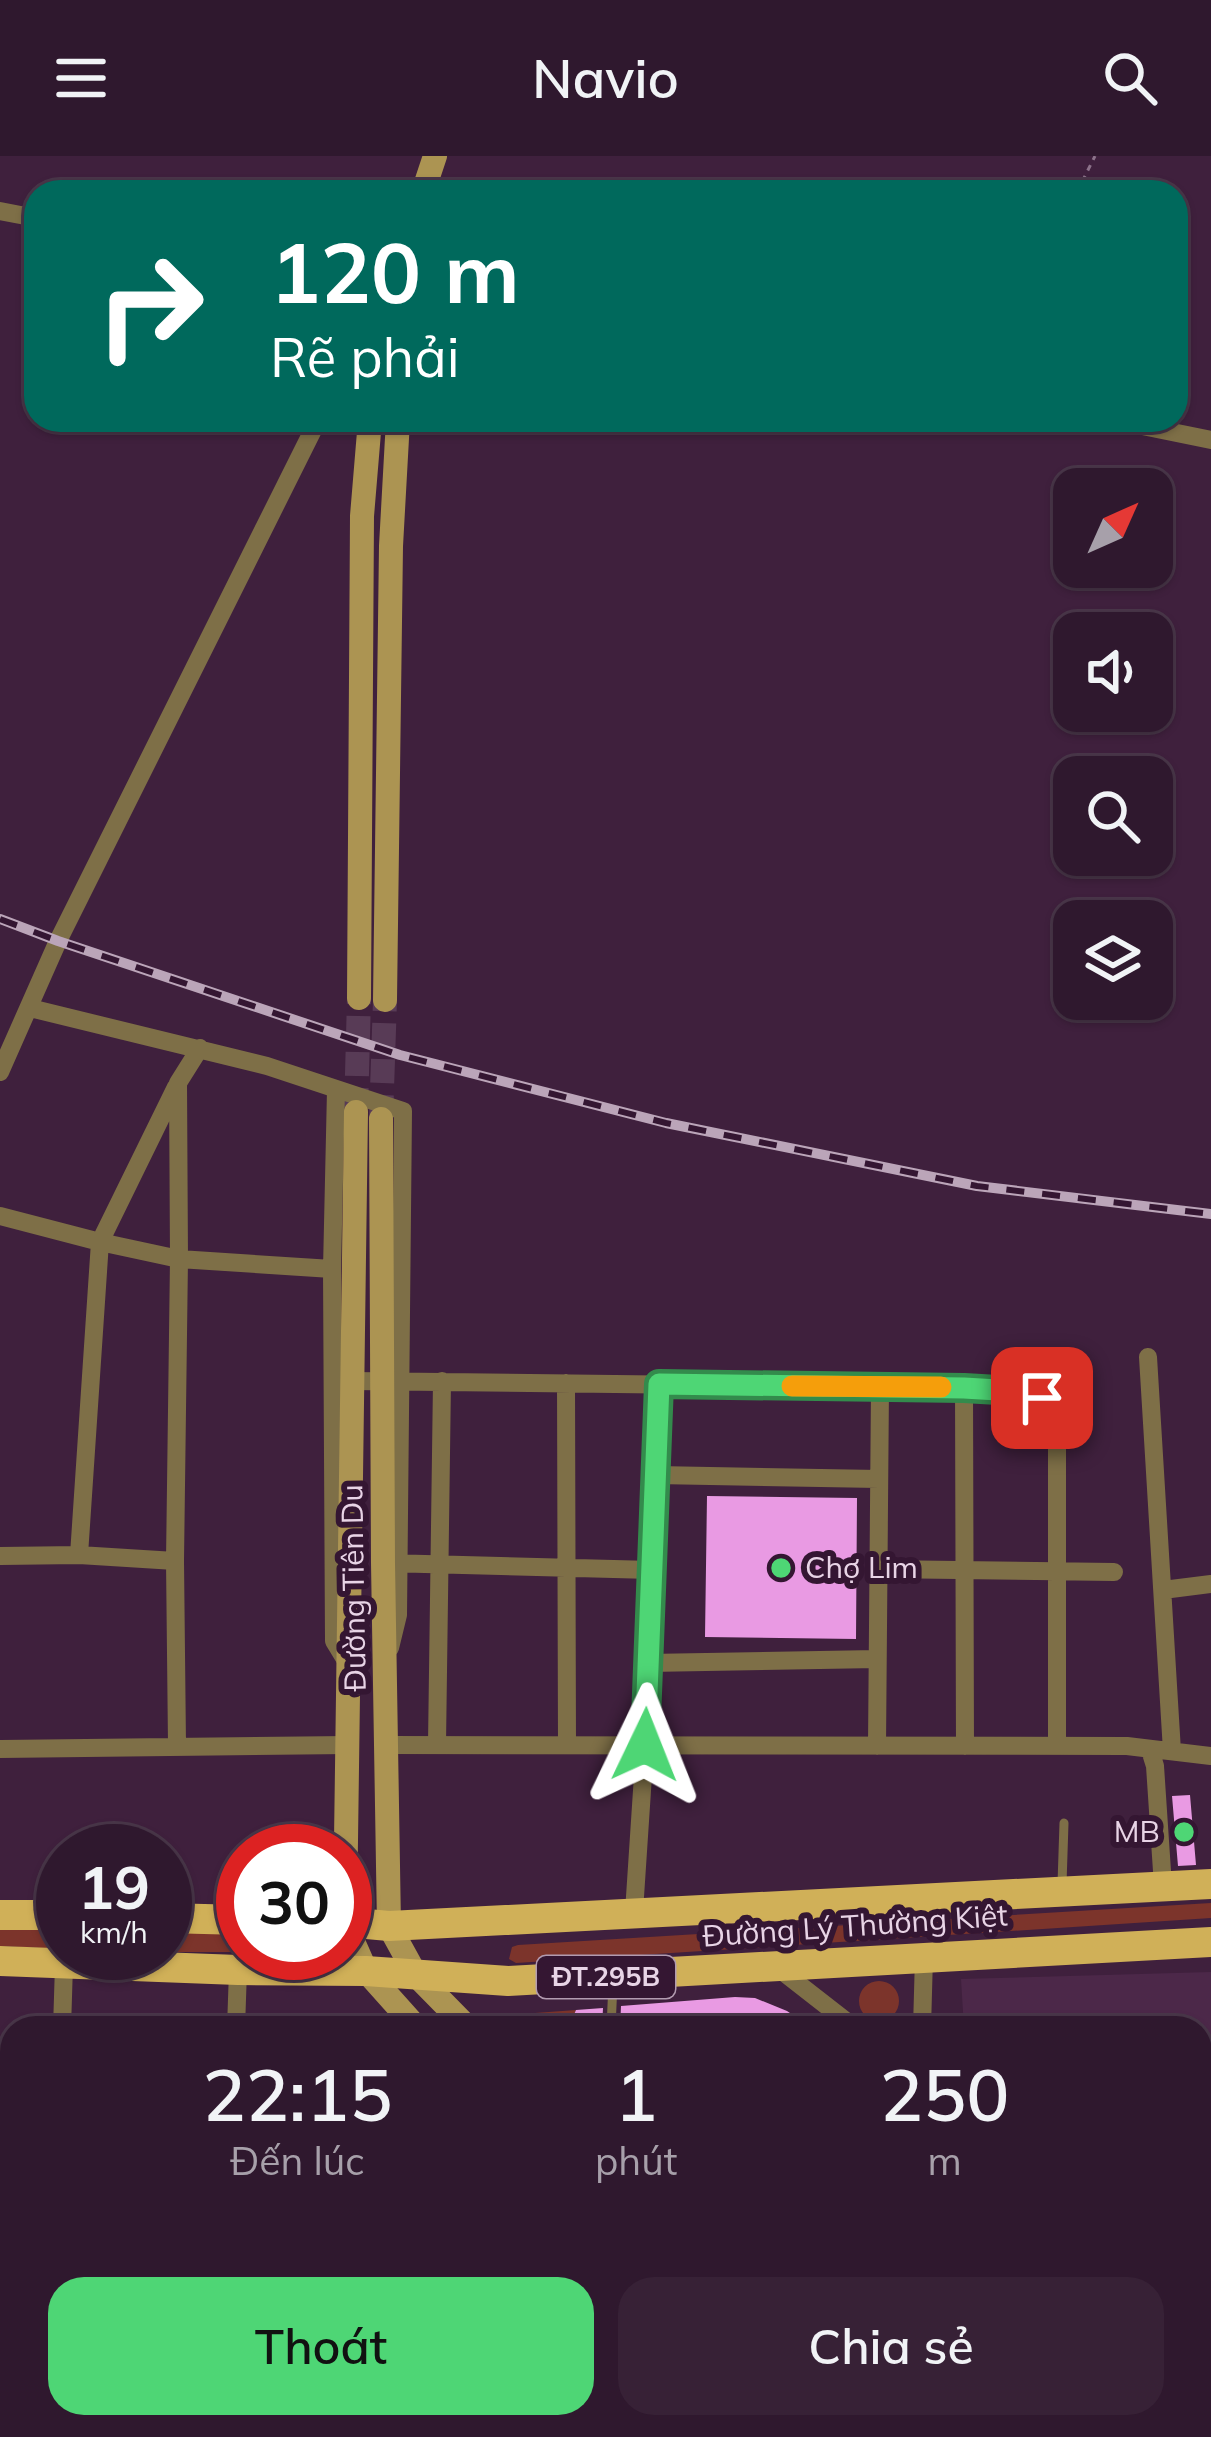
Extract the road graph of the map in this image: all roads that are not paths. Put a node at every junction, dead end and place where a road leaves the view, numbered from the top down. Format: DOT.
graph roads {
  1 [pos="312,432"];
  2 [pos="369,432"];
  3 [pos="397,432"];
  4 [pos="1172,432"];
  5 [pos="1211,440"];
  6 [pos="30,1008"];
  7 [pos="200,1048"];
  8 [pos="0,1072"];
  9 [pos="178,1083"];
  10 [pos="336,1090"];
  11 [pos="356,1112"];
  12 [pos="381,1119"];
  13 [pos="0,1216"];
  14 [pos="100,1242"];
  15 [pos="179,1259"];
  16 [pos="332,1269"];
  17 [pos="1148,1357"];
  18 [pos="351,1381"];
  19 [pos="392,1381"];
  20 [pos="442,1381"];
  21 [pos="566,1383"];
  22 [pos="659,1384"];
  23 [pos="880,1387"];
  24 [pos="964,1388"];
  25 [pos="656,1475"];
  26 [pos="879,1479"];
  27 [pos="79,1555"];
  28 [pos="0,1556"];
  29 [pos="175,1561"];
  30 [pos="391,1563"];
  31 [pos="440,1564"];
  32 [pos="566,1569"];
  33 [pos="878,1569"];
  34 [pos="652,1570"];
  35 [pos="964,1570"];
  36 [pos="1057,1571"];
  37 [pos="1114,1572"];
  38 [pos="1211,1584"];
  39 [pos="1163,1590"];
  40 [pos="877,1659"];
  41 [pos="648,1663"];
  42 [pos="348,1664"];
  43 [pos="347,1744"];
  44 [pos="385,1744"];
  45 [pos="437,1744"];
  46 [pos="177,1745"];
  47 [pos="567,1745"];
  48 [pos="645,1745"];
  49 [pos="877,1746"];
  50 [pos="965,1746"];
  51 [pos="1057,1746"];
  52 [pos="0,1749"];
  53 [pos="1150,1750"];
  54 [pos="1172,1751"];
  55 [pos="1211,1756"];
  56 [pos="1064,1823"];
  57 [pos="346,1824"];
  58 [pos="1211,1884"];
  59 [pos="1163,1886"];
  60 [pos="1061,1892"];
  61 [pos="634,1912"];
  62 [pos="0,1915"];
  63 [pos="36,1915"];
  64 [pos="372,1926"];
  65 [pos="388,1927"];
  66 [pos="1211,1942"];
  67 [pos="924,1957"];
  68 [pos="0,1961"];
  69 [pos="36,1963"];
  70 [pos="778,1967"];
  71 [pos="372,1971"];
  72 [pos="416,1975"];
  73 [pos="613,1977"];
  74 [pos="372,1978"];
  75 [pos="64,1980"];
  76 [pos="238,1980"];
  77 [pos="62,2016"];
  78 [pos="236,2016"];
  79 [pos="406,2016"];
  80 [pos="456,2016"];
  81 [pos="611,2016"];
  82 [pos="840,2016"];
  83 [pos="922,2016"];
  1 -- 6 [label="street"];
  2 -- 3 [label="main road"];
  4 -- 5 [label="street"];
  6 -- 7 [label="street"];
  6 -- 8 [label="street"];
  7 -- 9 [label="street"];
  7 -- 10 [label="street"];
  9 -- 14 [label="street"];
  9 -- 15 [label="street"];
  10 -- 16 [label="street"];
  10 -- 19 [label="street"];
  11 -- 18 [label="main road, Đường Tiên Du"];
  12 -- 19 [label="main road, Đường Tiên Du"];
  13 -- 14 [label="street"];
  14 -- 15 [label="street"];
  14 -- 27 [label="street"];
  15 -- 16 [label="street"];
  15 -- 29 [label="street"];
  16 -- 42 [label="street"];
  17 -- 39 [label="street"];
  18 -- 19 [label="street"];
  18 -- 42 [label="main road, Đường Tiên Du"];
  19 -- 20 [label="street"];
  19 -- 30 [label="main road, Đường Tiên Du"];
  20 -- 21 [label="street"];
  20 -- 31 [label="street"];
  21 -- 22 [label="street"];
  21 -- 32 [label="street"];
  22 -- 23 [label="street"];
  22 -- 25 [label="street"];
  23 -- 24 [label="street"];
  23 -- 26 [label="street"];
  24 -- 35 [label="street"];
  24 -- 36 [label="street"];
  25 -- 26 [label="street"];
  25 -- 34 [label="street"];
  26 -- 33 [label="street"];
  27 -- 28 [label="street"];
  27 -- 29 [label="street"];
  29 -- 46 [label="street"];
  30 -- 31 [label="street"];
  30 -- 44 [label="main road, Đường Tiên Du"];
  31 -- 32 [label="street"];
  31 -- 45 [label="street"];
  32 -- 34 [label="street"];
  32 -- 47 [label="street"];
  33 -- 35 [label="street"];
  33 -- 40 [label="street"];
  34 -- 41 [label="street"];
  35 -- 36 [label="street"];
  35 -- 50 [label="street"];
  36 -- 37 [label="street"];
  36 -- 51 [label="street"];
  38 -- 39 [label="street"];
  39 -- 54 [label="street"];
  40 -- 41 [label="street"];
  40 -- 49 [label="street"];
  41 -- 48 [label="street"];
  42 -- 43 [label="main road, Đường Tiên Du"];
  43 -- 46 [label="street"];
  43 -- 57 [label="main road, Đường Tiên Du"];
  44 -- 45 [label="street"];
  44 -- 65 [label="main road, Đường Tiên Du"];
  45 -- 47 [label="street"];
  46 -- 52 [label="street"];
  47 -- 48 [label="street"];
  48 -- 49 [label="street"];
  48 -- 61 [label="street"];
  49 -- 50 [label="street"];
  50 -- 51 [label="street"];
  51 -- 53 [label="street"];
  53 -- 54 [label="street"];
  53 -- 59 [label="street"];
  54 -- 55 [label="street"];
  56 -- 60 [label="lane"];
  58 -- 59 [label="main road, Đường Lý Thường Kiệt / ĐT.295B"];
  59 -- 60 [label="main road, Đường Lý Thường Kiệt / ĐT.295B"];
  60 -- 61 [label="main road, Đường Lý Thường Kiệt / ĐT.295B"];
  61 -- 65 [label="main road, Đường Lý Thường Kiệt / ĐT.295B"];
  62 -- 63 [label="main road"];
  64 -- 65 [label="main road, Đường Lý Thường Kiệt / ĐT.295B"];
  65 -- 72 [label="main road, Đường Tiên Du"];
  66 -- 67 [label="main road, Đường Lý Thường Kiệt / ĐT.295B"];
  67 -- 70 [label="main road, Đường Lý Thường Kiệt / ĐT.295B"];
  67 -- 83 [label="street"];
  68 -- 69 [label="main road, Đường Lý Thường Kiệt / ĐT.295B"];
  70 -- 73 [label="main road, Đường Lý Thường Kiệt / ĐT.295B"];
  70 -- 82 [label="street"];
  71 -- 72 [label="main road, Đường Lý Thường Kiệt / ĐT.295B"];
  72 -- 73 [label="main road, Đường Lý Thường Kiệt / ĐT.295B"];
  72 -- 80 [label="main road, Đường Tiên Du"];
  73 -- 81 [label="lane"];
  74 -- 79 [label="main road"];
  75 -- 77 [label="street"];
  76 -- 78 [label="street"];
}
